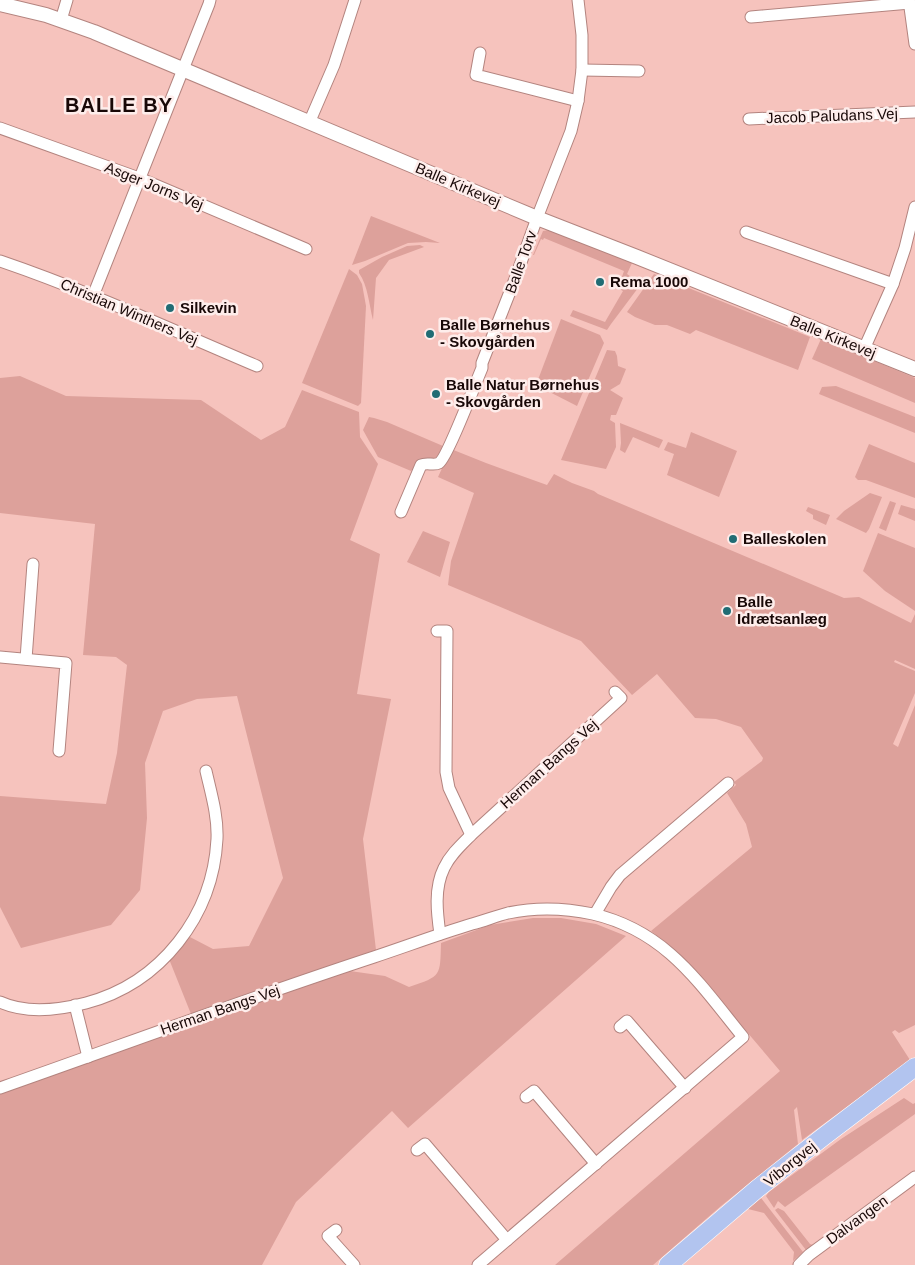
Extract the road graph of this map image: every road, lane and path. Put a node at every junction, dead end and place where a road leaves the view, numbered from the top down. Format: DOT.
graph roads {
  1 [pos="68,0"];
  2 [pos="210,0"];
  3 [pos="356,0"];
  4 [pos="578,0"];
  5 [pos="910,2"];
  6 [pos="0,4"];
  7 [pos="751,17"];
  8 [pos="61,20"];
  9 [pos="915,44"];
  10 [pos="480,53"];
  11 [pos="182,69"];
  12 [pos="582,70"];
  13 [pos="639,70"];
  14 [pos="578,101"];
  15 [pos="915,112"];
  16 [pos="750,119"];
  17 [pos="309,123"];
  18 [pos="0,128"];
  19 [pos="139,178"];
  20 [pos="915,207"];
  21 [pos="537,218"];
  22 [pos="746,232"];
  23 [pos="306,249"];
  24 [pos="0,261"];
  25 [pos="893,284"];
  26 [pos="93,296"];
  27 [pos="864,349"];
  28 [pos="257,366"];
  29 [pos="915,369"];
  30 [pos="401,512"];
  31 [pos="33,564"];
  32 [pos="437,631"];
  33 [pos="0,657"];
  34 [pos="26,659"];
  35 [pos="615,692"];
  36 [pos="59,751"];
  37 [pos="206,771"];
  38 [pos="728,783"];
  39 [pos="471,835"];
  40 [pos="595,914"];
  41 [pos="440,934"];
  42 [pos="0,1002"];
  43 [pos="75,1006"];
  44 [pos="620,1027"];
  45 [pos="88,1057"];
  46 [pos="915,1067"];
  47 [pos="0,1088"];
  48 [pos="685,1088"];
  49 [pos="526,1097"];
  50 [pos="417,1150"];
  51 [pos="596,1164"];
  52 [pos="915,1177"];
  53 [pos="336,1230"];
  54 [pos="507,1240"];
  55 [pos="809,1255"];
  56 [pos="354,1265"];
  57 [pos="478,1265"];
  58 [pos="668,1265"];
  59 [pos="798,1265"];
  60 [pos="816,1265"];
  1 -- 8 [label="street"];
  2 -- 11 [label="street"];
  3 -- 17 [label="street"];
  4 -- 12 [label="street"];
  5 -- 7 [label="street"];
  5 -- 9 [label="street"];
  6 -- 8 [label="street, Balle Kirkevej"];
  8 -- 11 [label="street, Balle Kirkevej"];
  10 -- 14 [label="street"];
  11 -- 17 [label="street, Balle Kirkevej"];
  11 -- 19 [label="street"];
  12 -- 13 [label="street"];
  12 -- 14 [label="street"];
  14 -- 21 [label="street"];
  15 -- 16 [label="street, Jacob Paludans Vej"];
  17 -- 21 [label="street, Balle Kirkevej"];
  18 -- 19 [label="street, Asger Jorns Vej"];
  19 -- 23 [label="street, Asger Jorns Vej"];
  19 -- 26 [label="street"];
  20 -- 25 [label="street"];
  21 -- 27 [label="street, Balle Kirkevej"];
  21 -- 30 [label="street, Balle Torv"];
  22 -- 25 [label="street"];
  24 -- 26 [label="street, Christian Winthers Vej"];
  25 -- 27 [label="street"];
  26 -- 28 [label="street, Christian Winthers Vej"];
  27 -- 29 [label="street, Balle Kirkevej"];
  31 -- 34 [label="street"];
  32 -- 39 [label="street"];
  33 -- 34 [label="street"];
  34 -- 36 [label="street"];
  35 -- 39 [label="street, Herman Bangs Vej"];
  37 -- 43 [label="street"];
  38 -- 40 [label="street"];
  39 -- 41 [label="street, Herman Bangs Vej"];
  40 -- 41 [label="street, Herman Bangs Vej"];
  40 -- 48 [label="street, Herman Bangs Vej"];
  41 -- 45 [label="street, Herman Bangs Vej"];
  42 -- 43 [label="street"];
  43 -- 45 [label="street"];
  44 -- 48 [label="street"];
  45 -- 47 [label="street, Herman Bangs Vej"];
  46 -- 58 [label="main road, Viborgvej"];
  48 -- 51 [label="street, Herman Bangs Vej"];
  49 -- 51 [label="street"];
  50 -- 54 [label="street"];
  51 -- 54 [label="street, Herman Bangs Vej"];
  52 -- 55 [label="street, Dalvangen"];
  53 -- 56 [label="street"];
  54 -- 57 [label="street, Herman Bangs Vej"];
  55 -- 59 [label="street, Dalvangen"];
  55 -- 60 [label="street"];
}
